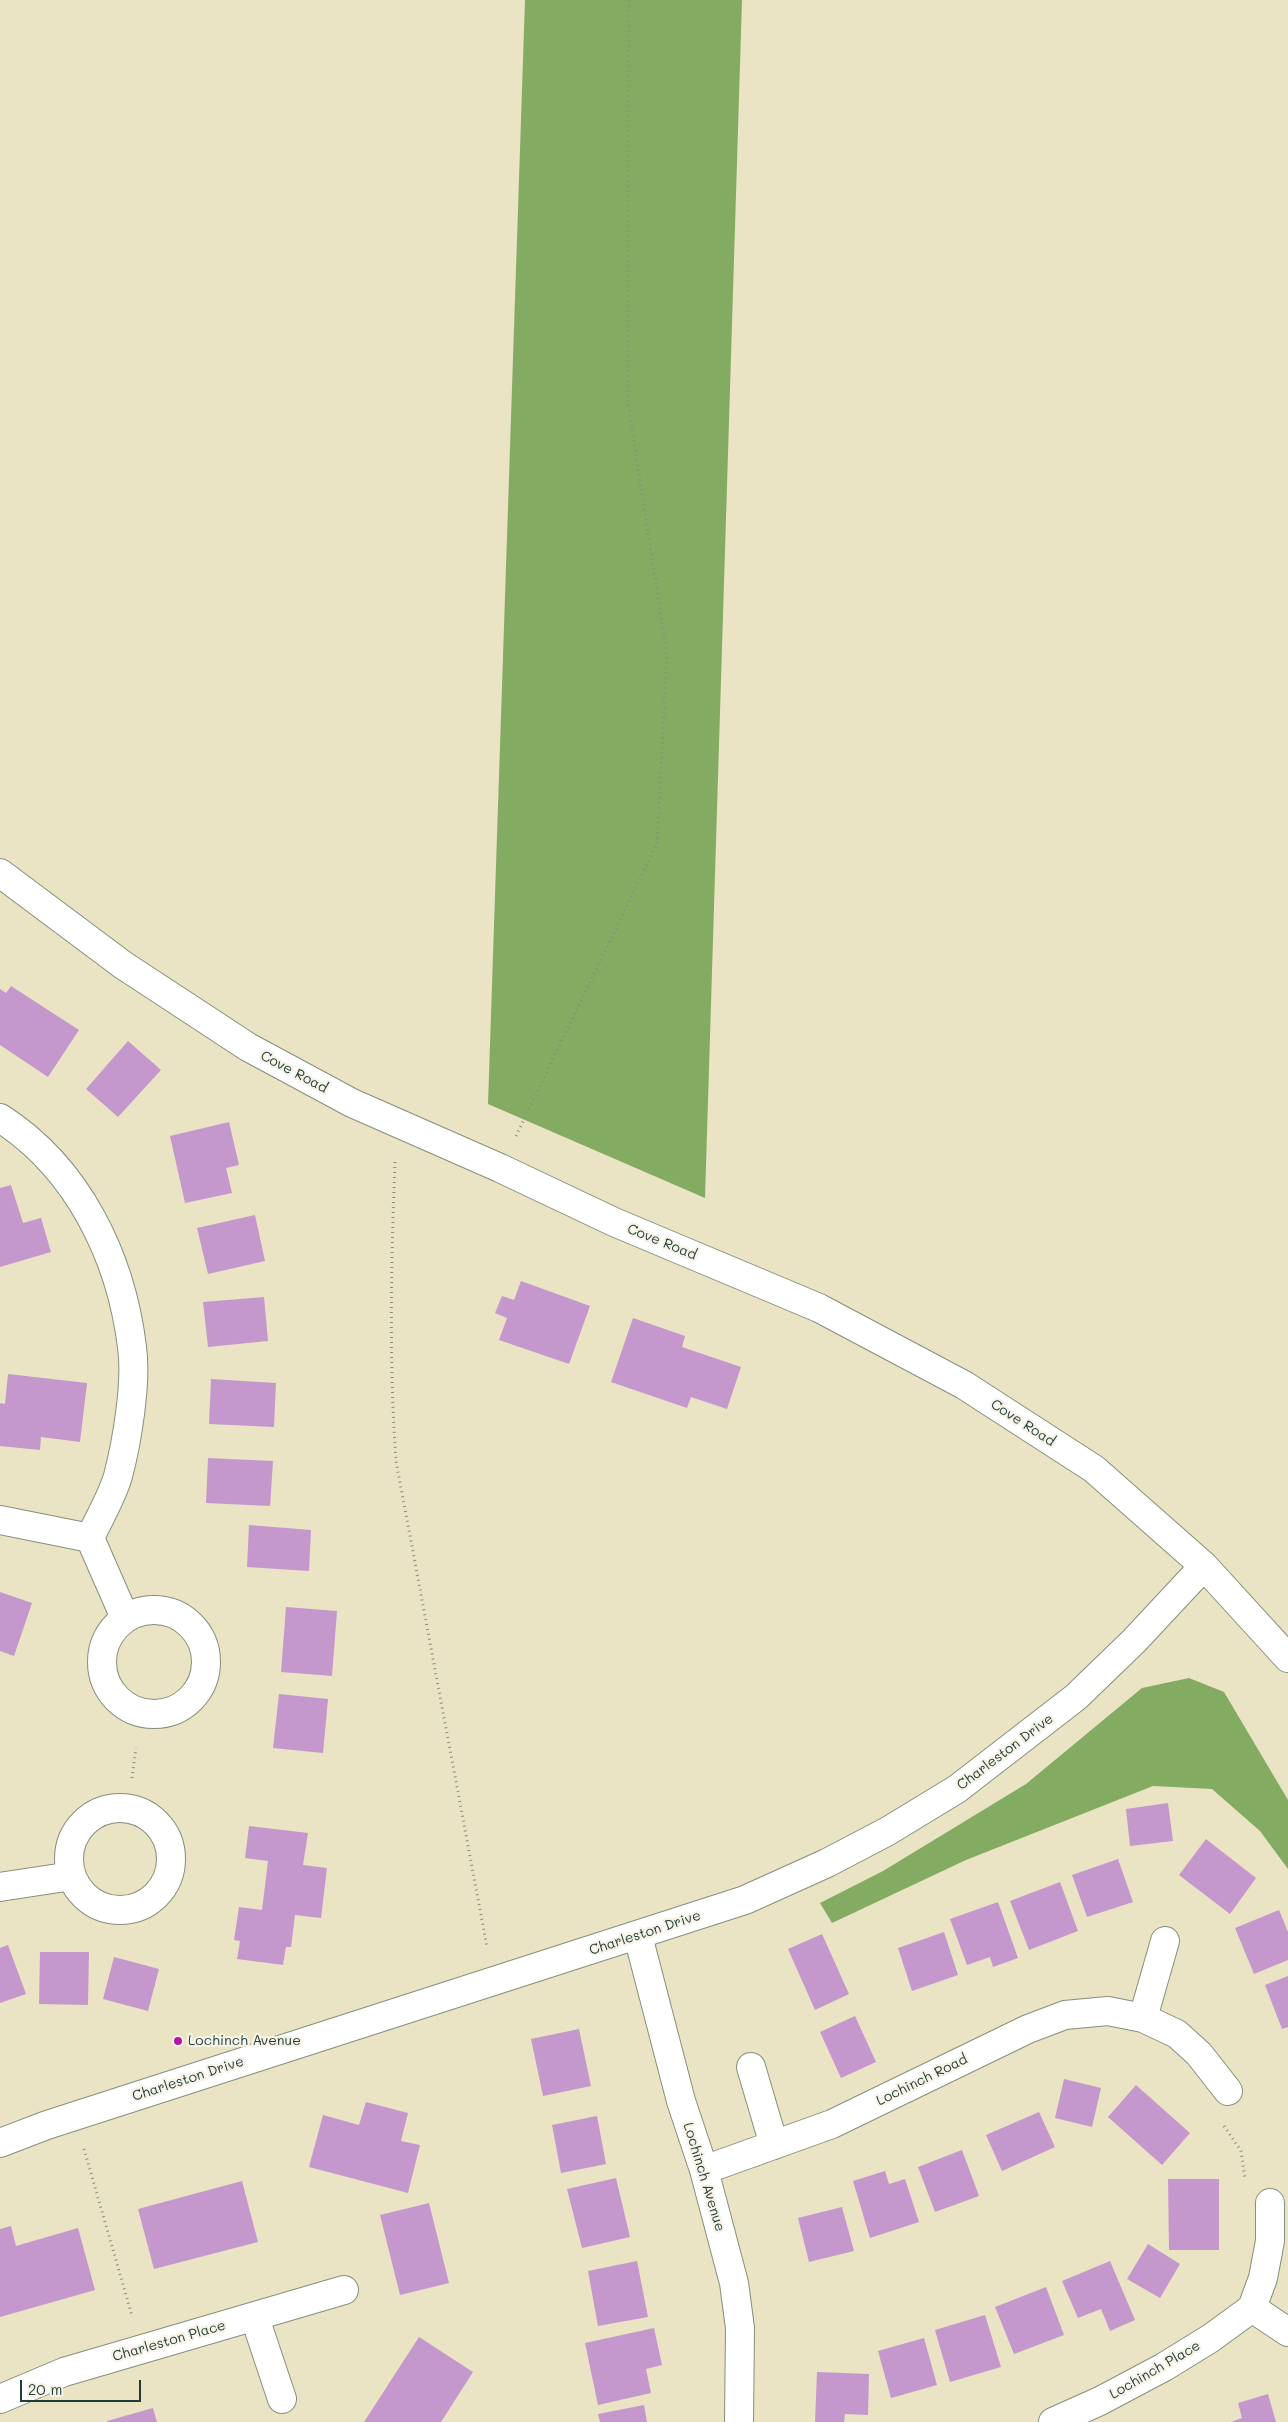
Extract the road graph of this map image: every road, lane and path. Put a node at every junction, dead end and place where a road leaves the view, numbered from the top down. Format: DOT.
graph roads {
  1 [pos="629,0"];
  2 [pos="0,872"];
  3 [pos="0,1118"];
  4 [pos="396,1155"];
  5 [pos="500,1168"];
  6 [pos="0,1520"];
  7 [pos="90,1538"];
  8 [pos="1204,1566"];
  9 [pos="125,1618"];
  10 [pos="1288,1658"];
  11 [pos="136,1748"];
  12 [pos="132,1778"];
  13 [pos="72,1876"];
  14 [pos="0,1887"];
  15 [pos="638,1936"];
  16 [pos="1165,1941"];
  17 [pos="488,1952"];
  18 [pos="1143,2018"];
  19 [pos="752,2067"];
  20 [pos="1228,2092"];
  21 [pos="1220,2120"];
  22 [pos="0,2143"];
  23 [pos="83,2145"];
  24 [pos="774,2145"];
  25 [pos="704,2170"];
  26 [pos="1246,2187"];
  27 [pos="1270,2203"];
  28 [pos="344,2290"];
  29 [pos="1252,2308"];
  30 [pos="255,2318"];
  31 [pos="133,2319"];
  32 [pos="1288,2332"];
  33 [pos="0,2399"];
  34 [pos="282,2399"];
  35 [pos="739,2422"];
  36 [pos="1053,2422"];
  1 -- 5 [label="path"];
  2 -- 5 [label="street, Cove Road"];
  3 -- 7 [label="street"];
  4 -- 17 [label="path"];
  5 -- 8 [label="street, Cove Road"];
  6 -- 7 [label="street"];
  7 -- 9 [label="street"];
  8 -- 10 [label="street, Cove Road"];
  8 -- 15 [label="street, Charleston Drive"];
  11 -- 12 [label="path"];
  13 -- 14 [label="street"];
  15 -- 22 [label="street, Charleston Drive"];
  15 -- 25 [label="street, Lochinch Avenue"];
  16 -- 18 [label="street"];
  18 -- 20 [label="street, Lochinch Road"];
  18 -- 24 [label="street, Lochinch Road"];
  19 -- 24 [label="street"];
  21 -- 26 [label="path"];
  23 -- 31 [label="path"];
  24 -- 25 [label="street, Lochinch Road"];
  25 -- 35 [label="street, Lochinch Avenue"];
  27 -- 29 [label="street"];
  28 -- 30 [label="street, Charleston Place"];
  29 -- 32 [label="street"];
  29 -- 36 [label="street, Lochinch Place"];
  30 -- 33 [label="street, Charleston Place"];
  30 -- 34 [label="street"];
}
